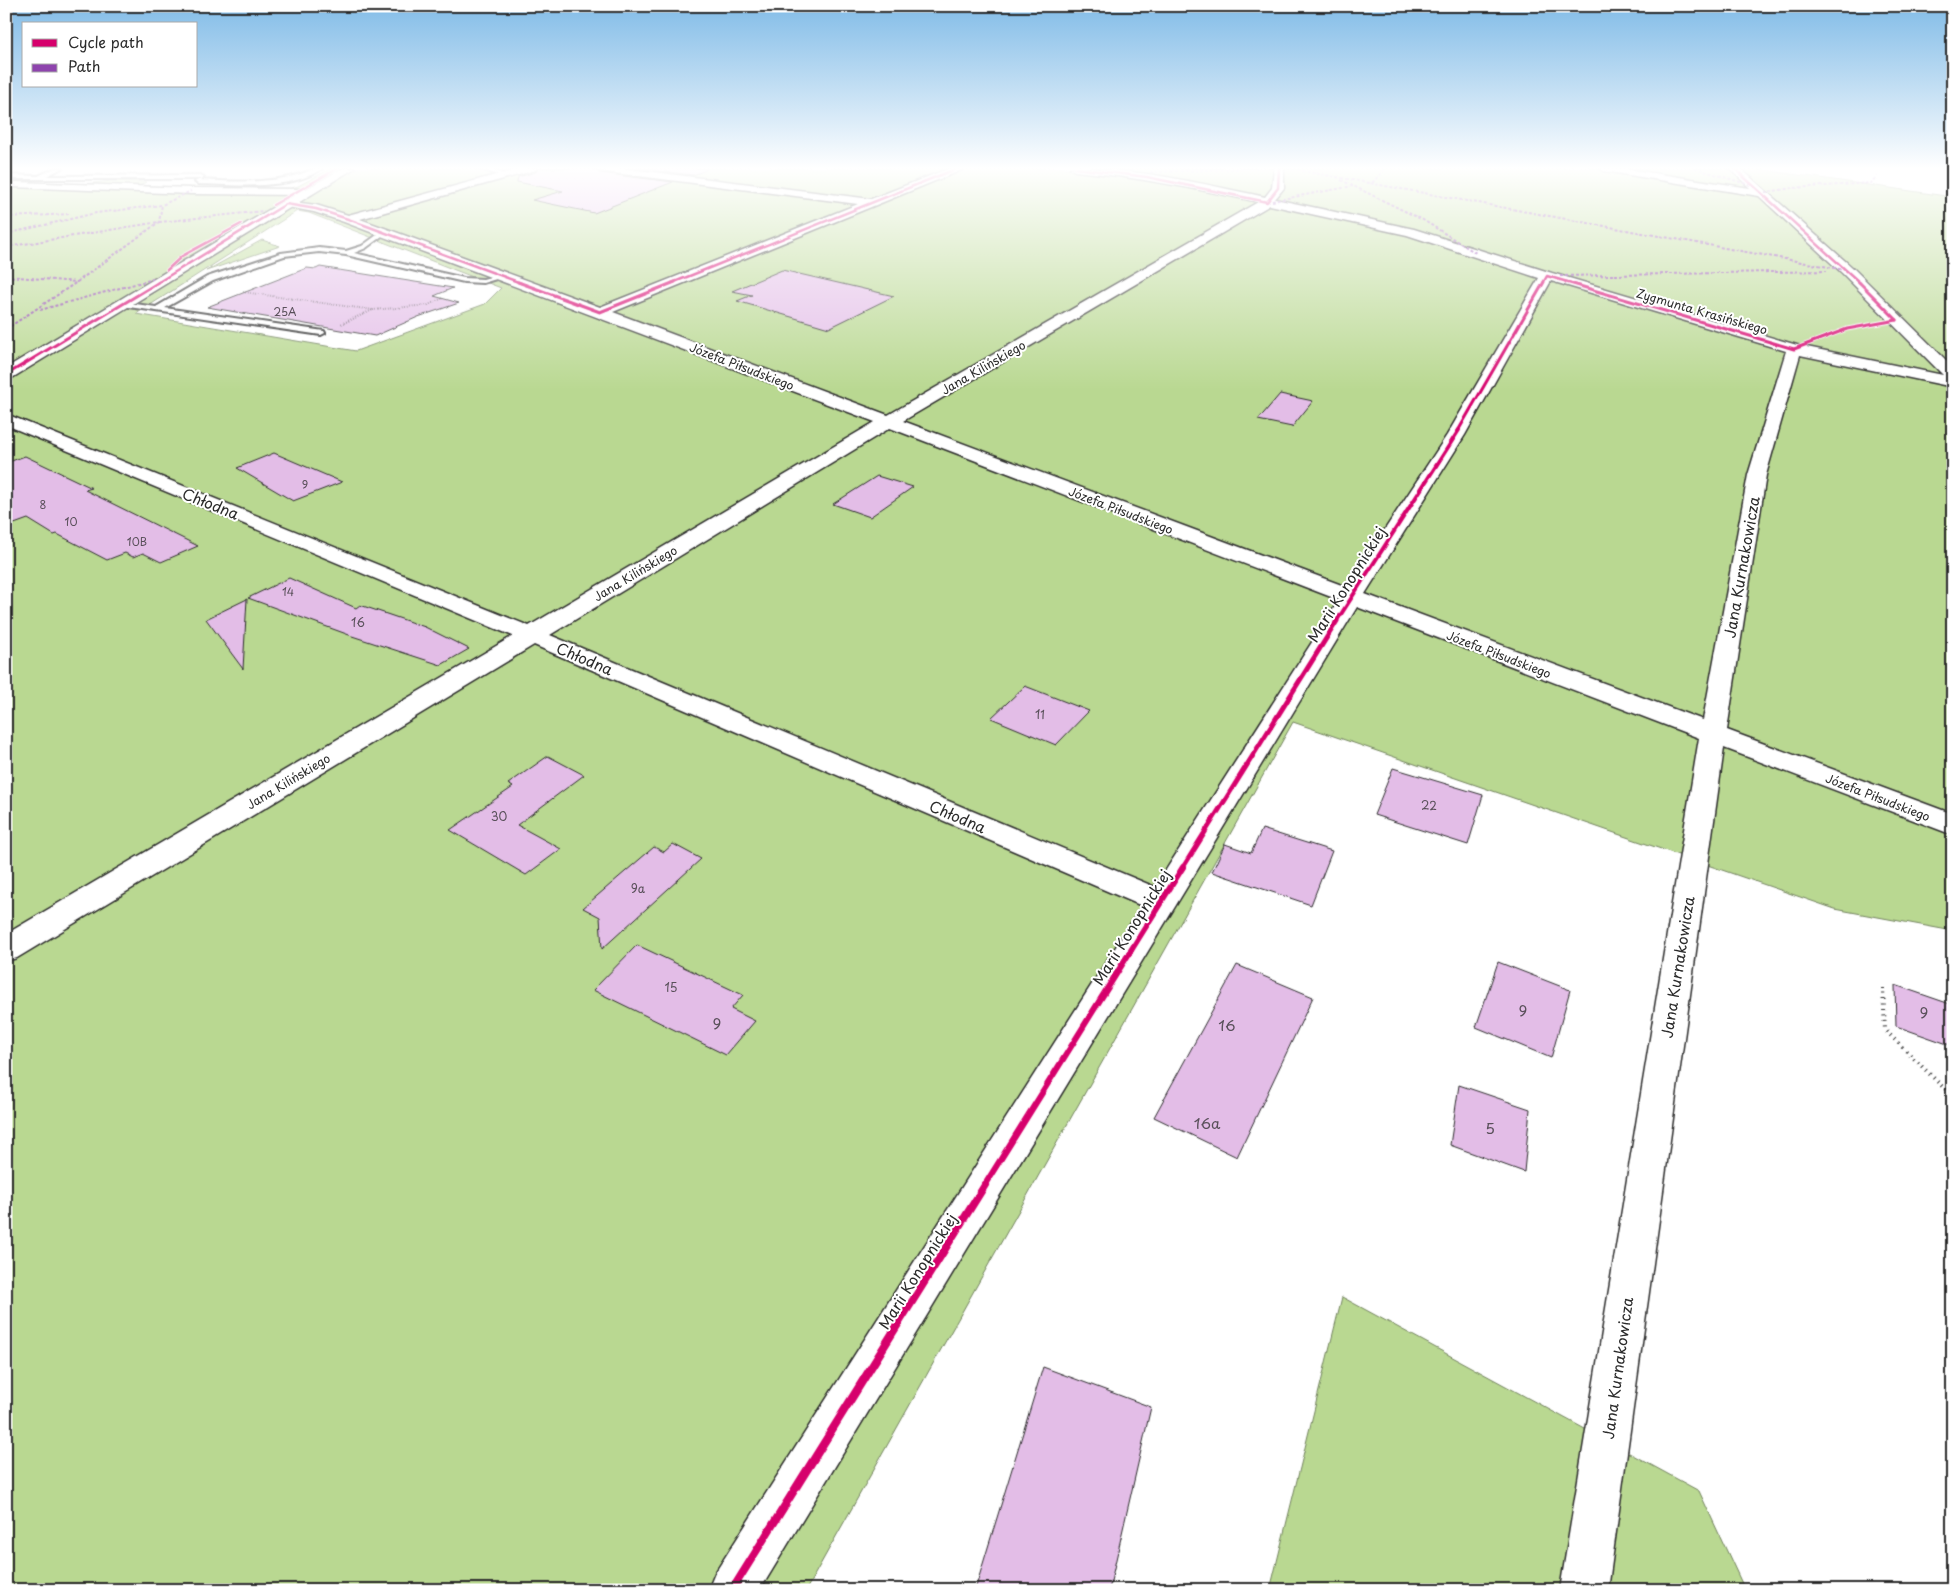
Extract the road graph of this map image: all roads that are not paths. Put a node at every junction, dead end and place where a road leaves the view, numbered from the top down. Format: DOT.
graph roads {
  1 [pos="223,242"];
  2 [pos="370,242"];
  3 [pos="412,242"];
  4 [pos="771,242"];
  5 [pos="1197,242"];
  6 [pos="1443,242"];
  7 [pos="1817,242"];
  8 [pos="346,253"];
  9 [pos="502,276"];
  10 [pos="1547,276"];
  11 [pos="122,304"];
  12 [pos="158,309"];
  13 [pos="600,312"];
  14 [pos="321,333"];
  15 [pos="1794,349"];
  16 [pos="6,375"];
  17 [pos="1953,376"];
  18 [pos="1953,382"];
  19 [pos="6,419"];
  20 [pos="890,421"];
  21 [pos="1351,598"];
  22 [pos="531,635"];
  23 [pos="1713,734"];
  24 [pos="1953,825"];
  25 [pos="1162,902"];
  26 [pos="6,949"];
  27 [pos="732,1590"];
  28 [pos="1584,1590"];
  1 -- 11 [label="street"];
  2 -- 8 [label="lane"];
  3 -- 9 [label="street, Józefa Piłsudskiego"];
  4 -- 13 [label="street"];
  5 -- 20 [label="street, Jana Kilińskiego"];
  6 -- 10 [label="street, Zygmunta Krasińskiego"];
  7 -- 17 [label="street"];
  8 -- 9 [label="lane"];
  8 -- 12 [label="lane"];
  9 -- 13 [label="street, Józefa Piłsudskiego"];
  10 -- 15 [label="street, Zygmunta Krasińskiego"];
  10 -- 21 [label="street, Marii Konopnickiej"];
  11 -- 12 [label="lane"];
  11 -- 16 [label="street"];
  12 -- 14 [label="lane"];
  13 -- 20 [label="street, Józefa Piłsudskiego"];
  15 -- 18 [label="street, Zygmunta Krasińskiego"];
  15 -- 23 [label="street, Jana Kurnakowicza"];
  19 -- 22 [label="street, Chłodna"];
  20 -- 21 [label="street, Józefa Piłsudskiego"];
  20 -- 22 [label="street, Jana Kilińskiego"];
  21 -- 23 [label="street, Józefa Piłsudskiego"];
  21 -- 25 [label="street, Marii Konopnickiej"];
  22 -- 25 [label="street, Chłodna"];
  22 -- 26 [label="street, Jana Kilińskiego"];
  23 -- 24 [label="street, Józefa Piłsudskiego"];
  23 -- 28 [label="street, Jana Kurnakowicza"];
  25 -- 27 [label="street, Marii Konopnickiej"];
}
